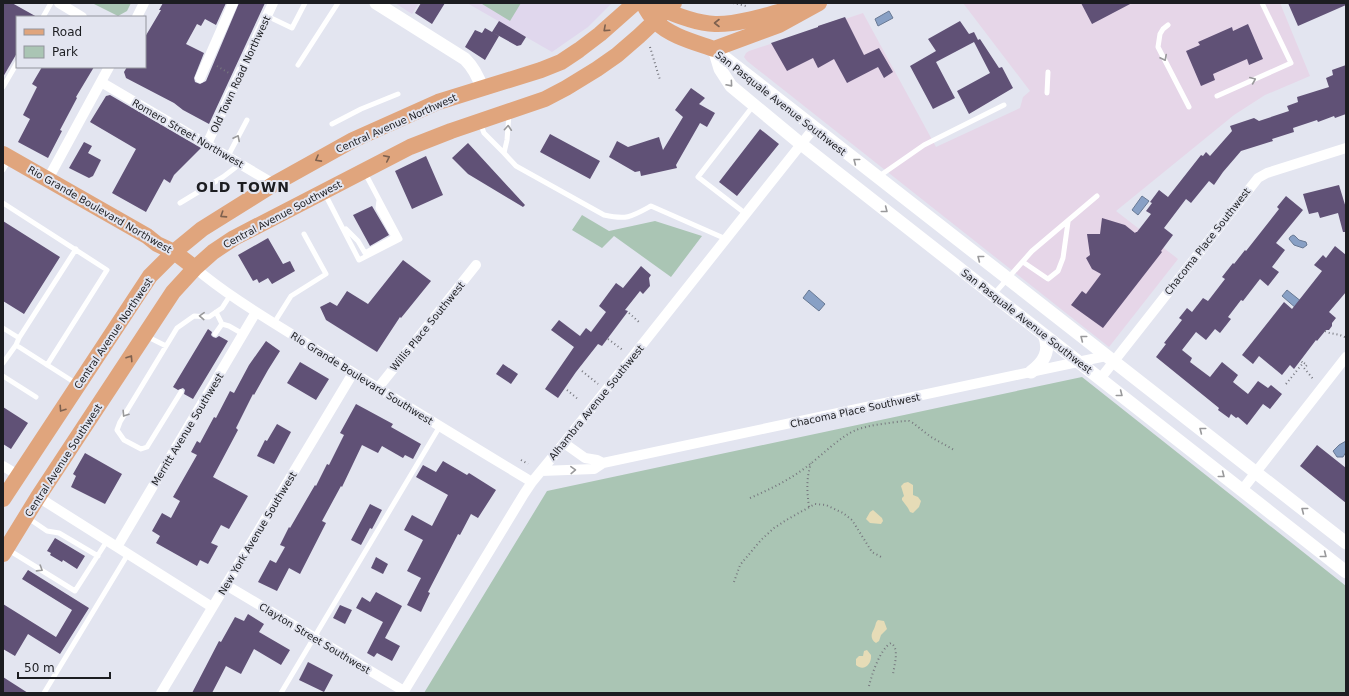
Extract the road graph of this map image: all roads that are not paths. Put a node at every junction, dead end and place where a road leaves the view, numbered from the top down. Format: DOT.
graph roads {
  1 [pos="51,3"];
  2 [pos="58,3"];
  3 [pos="144,3"];
  4 [pos="233,3"];
  5 [pos="273,3"];
  6 [pos="305,3"];
  7 [pos="338,3"];
  8 [pos="376,3"];
  9 [pos="635,3"];
  10 [pos="642,3"];
  11 [pos="649,3"];
  12 [pos="812,3"];
  13 [pos="819,3"];
  14 [pos="1262,3"];
  15 [pos="665,12"];
  16 [pos="44,16"];
  17 [pos="80,16"];
  18 [pos="138,16"];
  19 [pos="267,16"];
  20 [pos="1168,25"];
  21 [pos="714,49"];
  22 [pos="16,65"];
  23 [pos="298,65"];
  24 [pos="108,68"];
  25 [pos="1048,72"];
  26 [pos="200,78"];
  27 [pos="101,82"];
  28 [pos="3,88"];
  29 [pos="482,88"];
  30 [pos="1047,93"];
  31 [pos="398,94"];
  32 [pos="1217,96"];
  33 [pos="754,105"];
  34 [pos="1004,105"];
  35 [pos="1189,107"];
  36 [pos="509,110"];
  37 [pos="246,120"];
  38 [pos="479,121"];
  39 [pos="332,124"];
  40 [pos="814,128"];
  41 [pos="207,144"];
  42 [pos="801,144"];
  43 [pos="1346,148"];
  44 [pos="504,153"];
  45 [pos="228,156"];
  46 [pos="5,160"];
  47 [pos="240,164"];
  48 [pos="363,170"];
  49 [pos="877,178"];
  50 [pos="48,179"];
  51 [pos="274,184"];
  52 [pos="324,191"];
  53 [pos="1098,196"];
  54 [pos="379,200"];
  55 [pos="3,203"];
  56 [pos="180,203"];
  57 [pos="746,214"];
  58 [pos="1068,221"];
  59 [pos="342,226"];
  60 [pos="304,234"];
  61 [pos="726,239"];
  62 [pos="76,249"];
  63 [pos="174,252"];
  64 [pos="1023,262"];
  65 [pos="476,265"];
  66 [pos="195,268"];
  67 [pos="1008,279"];
  68 [pos="231,294"];
  69 [pos="993,295"];
  70 [pos="216,312"];
  71 [pos="256,312"];
  72 [pos="274,323"];
  73 [pos="222,324"];
  74 [pos="3,328"];
  75 [pos="215,334"];
  76 [pos="243,334"];
  77 [pos="145,335"];
  78 [pos="1044,335"];
  79 [pos="19,338"];
  80 [pos="16,345"];
  81 [pos="166,346"];
  82 [pos="1346,357"];
  83 [pos="1110,359"];
  84 [pos="1078,361"];
  85 [pos="3,363"];
  86 [pos="47,365"];
  87 [pos="353,372"];
  88 [pos="1031,372"];
  89 [pos="3,376"];
  90 [pos="1100,379"];
  91 [pos="78,385"];
  92 [pos="378,388"];
  93 [pos="181,392"];
  94 [pos="36,397"];
  95 [pos="440,426"];
  96 [pos="564,443"];
  97 [pos="604,463"];
  98 [pos="3,466"];
  99 [pos="541,471"];
  100 [pos="1256,473"];
  101 [pos="18,475"];
  102 [pos="532,482"];
  103 [pos="1242,490"];
  104 [pos="38,497"];
  105 [pos="3,499"];
  106 [pos="26,517"];
  107 [pos="108,541"];
  108 [pos="1346,543"];
  109 [pos="117,547"];
  110 [pos="5,551"];
  111 [pos="128,554"];
  112 [pos="98,556"];
  113 [pos="1346,572"];
  114 [pos="226,585"];
  115 [pos="212,607"];
  116 [pos="314,637"];
  117 [pos="404,692"];
  118 [pos="44,693"];
  119 [pos="161,693"];
  120 [pos="281,693"];
  1 -- 16 [label="lane"];
  2 -- 17 [label="street"];
  3 -- 18 [label="street"];
  4 -- 26 [label="street"];
  5 -- 19 [label="street, Old Town Road Northwest"];
  6 -- 19 [label="lane"];
  7 -- 23 [label="lane"];
  8 -- 29 [label="street"];
  9 -- 29 [label="main road, Central Avenue Northwest, one-way"];
  10 -- 15 [label="main road"];
  11 -- 15 [label="main road"];
  12 -- 15 [label="main road, one-way"];
  13 -- 21 [label="main road"];
  32 -- 14 [label="lane, one-way"];
  15 -- 21 [label="main road"];
  15 -- 36 [label="main road, Central Avenue Southwest"];
  19 -- 41 [label="street, Old Town Road Northwest"];
  20 -- 35 [label="lane, one-way"];
  21 -- 33 [label="street, San Pasquale Avenue Southwest, one-way"];
  21 -- 40 [label="street, San Pasquale Avenue Southwest"];
  22 -- 28 [label="lane"];
  24 -- 27 [label="street"];
  25 -- 30 [label="lane"];
  27 -- 41 [label="street, Romero Street Northwest"];
  27 -- 50 [label="street"];
  29 -- 51 [label="main road, Central Avenue Northwest, one-way"];
  31 -- 39 [label="lane"];
  33 -- 42 [label="street, San Pasquale Avenue Southwest"];
  33 -- 57 [label="lane"];
  34 -- 49 [label="lane"];
  36 -- 38 [label="main road, Central Avenue Southwest"];
  44 -- 36 [label="lane, one-way"];
  45 -- 37 [label="lane, one-way"];
  38 -- 44 [label="lane"];
  48 -- 38 [label="main road, Central Avenue Southwest, one-way"];
  40 -- 42 [label="street, Alhambra Avenue Southwest"];
  49 -- 40 [label="street, San Pasquale Avenue Southwest, one-way"];
  41 -- 45 [label="street, Romero Street Northwest"];
  42 -- 57 [label="street, Alhambra Avenue Southwest"];
  42 -- 69 [label="street, San Pasquale Avenue Southwest, one-way"];
  43 -- 83 [label="street, Chacoma Place Southwest"];
  44 -- 61 [label="lane"];
  45 -- 47 [label="street, Romero Street Northwest"];
  46 -- 50 [label="main road, Rio Grande Boulevard Northwest"];
  47 -- 51 [label="street, Romero Street Northwest"];
  47 -- 56 [label="lane"];
  48 -- 52 [label="main road, Central Avenue Southwest"];
  48 -- 54 [label="lane"];
  67 -- 49 [label="street, San Pasquale Avenue Southwest, one-way"];
  50 -- 63 [label="main road, Rio Grande Boulevard Northwest"];
  51 -- 63 [label="main road, Central Avenue Northwest, one-way"];
  52 -- 59 [label="lane"];
  52 -- 66 [label="main road, Central Avenue Southwest"];
  53 -- 58 [label="lane"];
  54 -- 59 [label="lane"];
  54 -- 59 [label="lane"];
  55 -- 62 [label="lane"];
  57 -- 61 [label="street, Alhambra Avenue Southwest"];
  58 -- 64 [label="lane"];
  58 -- 64 [label="lane"];
  60 -- 72 [label="lane"];
  61 -- 96 [label="street, Alhambra Avenue Southwest"];
  62 -- 79 [label="lane"];
  62 -- 86 [label="lane"];
  63 -- 66 [label="main road, Rio Grande Boulevard Northwest"];
  63 -- 91 [label="main road, Central Avenue Northwest"];
  64 -- 67 [label="lane"];
  65 -- 92 [label="street, Willis Place Southwest"];
  66 -- 68 [label="street, Rio Grande Boulevard Southwest"];
  66 -- 77 [label="main road, Central Avenue Southwest"];
  67 -- 69 [label="lane"];
  83 -- 67 [label="street, San Pasquale Avenue Southwest, one-way"];
  68 -- 70 [label="lane"];
  68 -- 71 [label="street, Rio Grande Boulevard Southwest"];
  69 -- 78 [label="street, San Pasquale Avenue Southwest"];
  70 -- 73 [label="lane"];
  70 -- 81 [label="lane, one-way"];
  71 -- 72 [label="street, Rio Grande Boulevard Southwest"];
  71 -- 76 [label="street, Merritt Avenue Southwest"];
  72 -- 87 [label="street, Rio Grande Boulevard Southwest"];
  73 -- 75 [label="lane"];
  73 -- 76 [label="lane"];
  74 -- 79 [label="lane"];
  76 -- 109 [label="street, Merritt Avenue Southwest"];
  77 -- 81 [label="lane"];
  104 -- 77 [label="main road, Central Avenue Southwest, one-way"];
  78 -- 84 [label="street, San Pasquale Avenue Southwest"];
  78 -- 88 [label="street"];
  79 -- 80 [label="lane"];
  80 -- 85 [label="lane"];
  80 -- 86 [label="lane"];
  81 -- 93 [label="lane, one-way"];
  82 -- 100 [label="street"];
  83 -- 84 [label="street, Chacoma Place Southwest"];
  83 -- 90 [label="street, Chacoma Place Southwest"];
  100 -- 83 [label="street, San Pasquale Avenue Southwest, one-way"];
  84 -- 88 [label="street, Chacoma Place Southwest"];
  84 -- 90 [label="street, San Pasquale Avenue Southwest"];
  86 -- 91 [label="lane"];
  87 -- 92 [label="street, Rio Grande Boulevard Southwest"];
  87 -- 114 [label="street, New York Avenue Southwest"];
  88 -- 97 [label="street, Chacoma Place Southwest"];
  89 -- 94 [label="lane"];
  90 -- 103 [label="street, San Pasquale Avenue Southwest, one-way"];
  91 -- 101 [label="main road, Central Avenue Northwest, one-way"];
  92 -- 95 [label="street, Rio Grande Boulevard Southwest"];
  95 -- 102 [label="street, Rio Grande Boulevard Southwest"];
  95 -- 116 [label="lane"];
  96 -- 97 [label="street, Chacoma Place Southwest"];
  96 -- 99 [label="street, Alhambra Avenue Southwest"];
  99 -- 97 [label="street, Chacoma Place Southwest, one-way"];
  98 -- 101 [label="street"];
  99 -- 102 [label="street, Alhambra Avenue Southwest"];
  100 -- 103 [label="street"];
  108 -- 100 [label="street, San Pasquale Avenue Southwest, one-way"];
  101 -- 105 [label="main road, Central Avenue Northwest"];
  102 -- 117 [label="street, Alhambra Avenue Southwest"];
  103 -- 113 [label="street, San Pasquale Avenue Southwest, one-way"];
  104 -- 106 [label="main road, Central Avenue Southwest"];
  104 -- 107 [label="street"];
  106 -- 110 [label="main road, Central Avenue Southwest"];
  106 -- 112 [label="lane"];
  107 -- 109 [label="street"];
  107 -- 112 [label="lane"];
  109 -- 111 [label="street"];
  110 -- 112 [label="lane, one-way"];
  111 -- 115 [label="street"];
  111 -- 118 [label="lane"];
  114 -- 115 [label="street, New York Avenue Southwest"];
  114 -- 116 [label="street, Clayton Street Southwest"];
  115 -- 119 [label="street, New York Avenue Southwest"];
  116 -- 117 [label="street, Clayton Street Southwest"];
  116 -- 120 [label="lane"];
}
